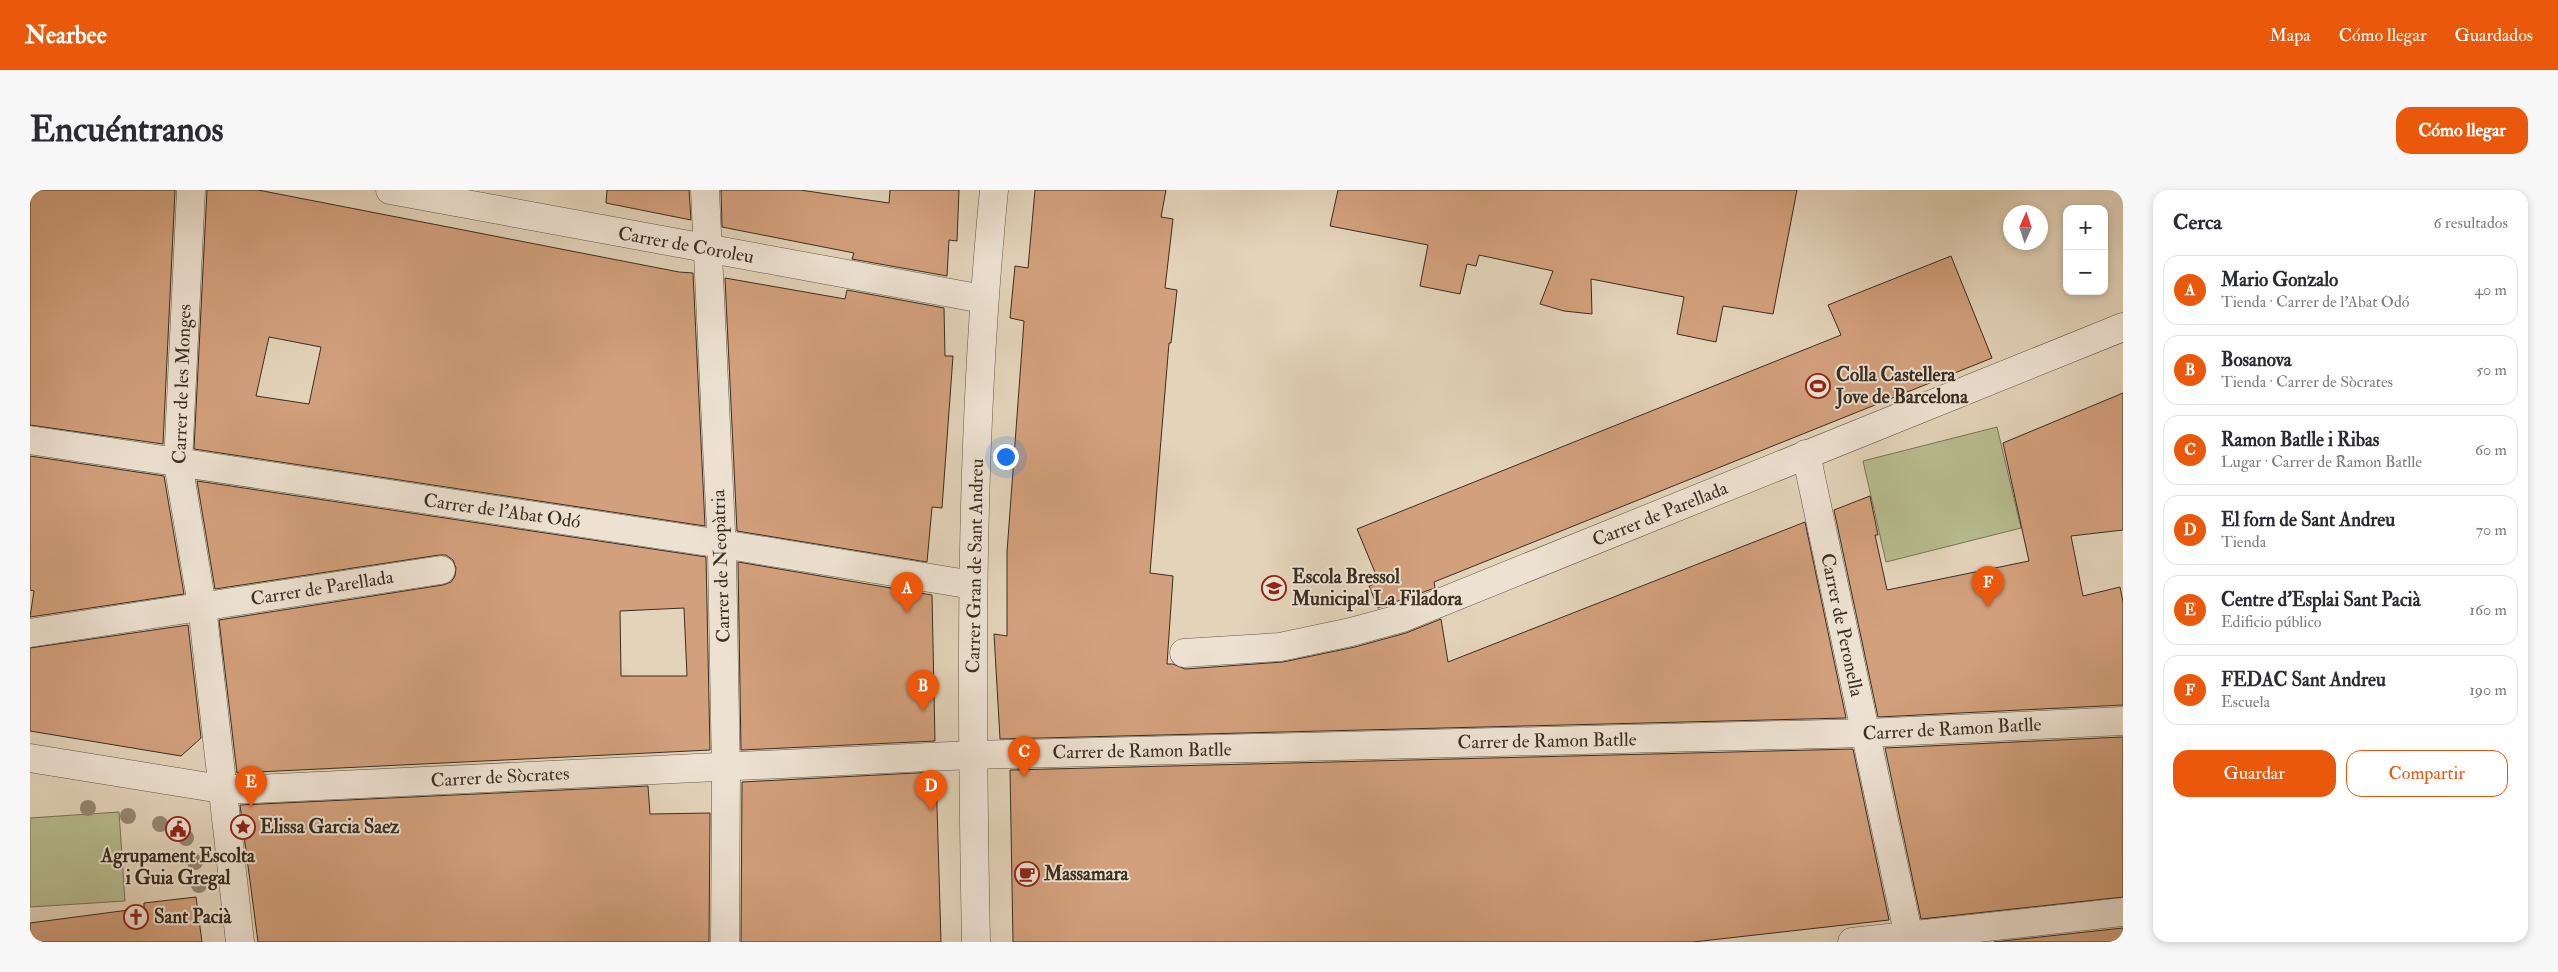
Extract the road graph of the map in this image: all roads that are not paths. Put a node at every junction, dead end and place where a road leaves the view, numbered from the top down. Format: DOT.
graph roads {
  1 [pos="191,190"];
  2 [pos="390,190"];
  3 [pos="705,190"];
  4 [pos="994,190"];
  5 [pos="708,250"];
  6 [pos="983,298"];
  7 [pos="2123,326"];
  8 [pos="30,440"];
  9 [pos="1806,454"];
  10 [pos="178,463"];
  11 [pos="722,544"];
  12 [pos="441,570"];
  13 [pos="973,585"];
  14 [pos="202,606"];
  15 [pos="30,633"];
  16 [pos="1184,653"];
  17 [pos="2123,721"];
  18 [pos="1866,733"];
  19 [pos="972,755"];
  20 [pos="30,758"];
  21 [pos="726,765"];
  22 [pos="221,789"];
  23 [pos="2123,912"];
  24 [pos="1909,939"];
  25 [pos="240,942"];
  26 [pos="725,942"];
  27 [pos="976,942"];
  28 [pos="1852,942"];
  1 -- 10 [label="street, Carrer de les Monges"];
  2 -- 5 [label="street, Carrer de Coroleu"];
  3 -- 5 [label="street, Carrer de Neopàtria"];
  4 -- 6 [label="street, Carrer Gran de Sant Andreu"];
  5 -- 6 [label="street, Carrer de Coroleu"];
  5 -- 11 [label="street, Carrer de Neopàtria"];
  6 -- 13 [label="street, Carrer Gran de Sant Andreu"];
  7 -- 9 [label="street, Carrer de Parellada"];
  8 -- 10 [label="street, Carrer de l'Abat Odó"];
  9 -- 16 [label="street, Carrer de Parellada"];
  9 -- 18 [label="street, Carrer de Peronella"];
  10 -- 11 [label="street, Carrer de l'Abat Odó"];
  10 -- 14 [label="street, Carrer de les Monges"];
  11 -- 13 [label="street, Carrer de l'Abat Odó"];
  11 -- 21 [label="street, Carrer de Neopàtria"];
  12 -- 14 [label="street, Carrer de Parellada"];
  13 -- 19 [label="street, Carrer Gran de Sant Andreu"];
  14 -- 15 [label="street"];
  14 -- 22 [label="street, Carrer de les Monges"];
  17 -- 18 [label="street, Carrer de Ramon Batlle"];
  18 -- 19 [label="street, Carrer de Ramon Batlle"];
  18 -- 24 [label="street, Carrer de Peronella"];
  19 -- 21 [label="street, Carrer de Sòcrates"];
  19 -- 27 [label="street, Carrer Gran de Sant Andreu"];
  20 -- 22 [label="street, Carrer de Sòcrates"];
  21 -- 22 [label="street, Carrer de Sòcrates"];
  21 -- 26 [label="street, Carrer de Neopàtria"];
  22 -- 25 [label="street, Carrer de les Monges"];
  23 -- 24 [label="street"];
  24 -- 28 [label="street"];
}
